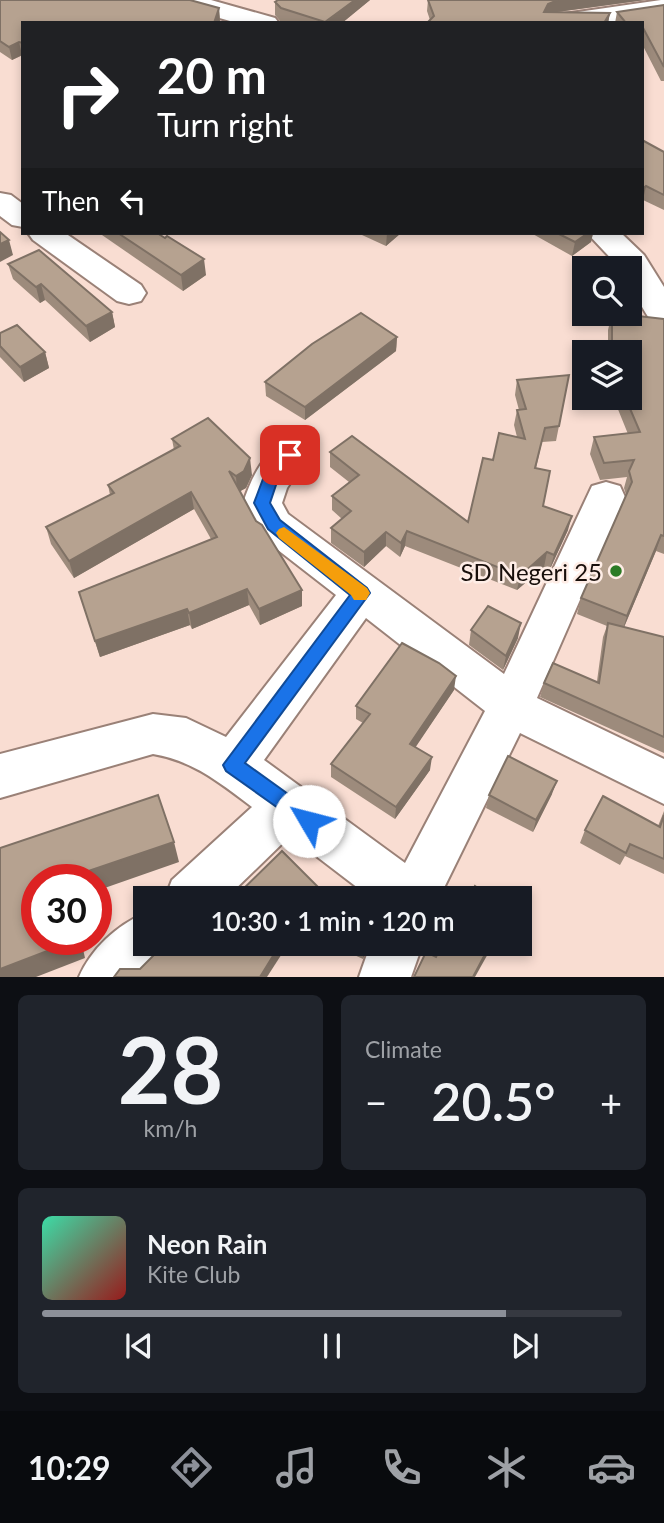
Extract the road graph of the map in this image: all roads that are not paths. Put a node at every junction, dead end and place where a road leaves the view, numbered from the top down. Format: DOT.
graph roads {
  1 [pos="186,0"];
  2 [pos="664,7"];
  3 [pos="259,21"];
  4 [pos="570,21"];
  5 [pos="0,202"];
  6 [pos="21,217"];
  7 [pos="47,235"];
  8 [pos="605,235"];
  9 [pos="129,293"];
  10 [pos="661,304"];
  11 [pos="290,455"];
  12 [pos="606,497"];
  13 [pos="361,593"];
  14 [pos="510,706"];
  15 [pos="233,765"];
  16 [pos="0,776"];
  17 [pos="664,782"];
  18 [pos="288,806"];
  19 [pos="203,886"];
  20 [pos="396,886"];
  21 [pos="418,886"];
  22 [pos="133,950"];
  23 [pos="392,956"];
  24 [pos="105,977"];
  25 [pos="385,977"];
  1 -- 3 [label="street"];
  2 -- 4 [label="street"];
  5 -- 6 [label="street"];
  7 -- 9 [label="street"];
  8 -- 10 [label="street"];
  11 -- 13 [label="street"];
  12 -- 14 [label="street"];
  13 -- 14 [label="street"];
  13 -- 15 [label="street"];
  14 -- 17 [label="street"];
  14 -- 21 [label="street"];
  15 -- 16 [label="street"];
  15 -- 18 [label="street"];
  18 -- 19 [label="street"];
  18 -- 20 [label="street"];
  22 -- 24 [label="street"];
  23 -- 25 [label="street"];
}
